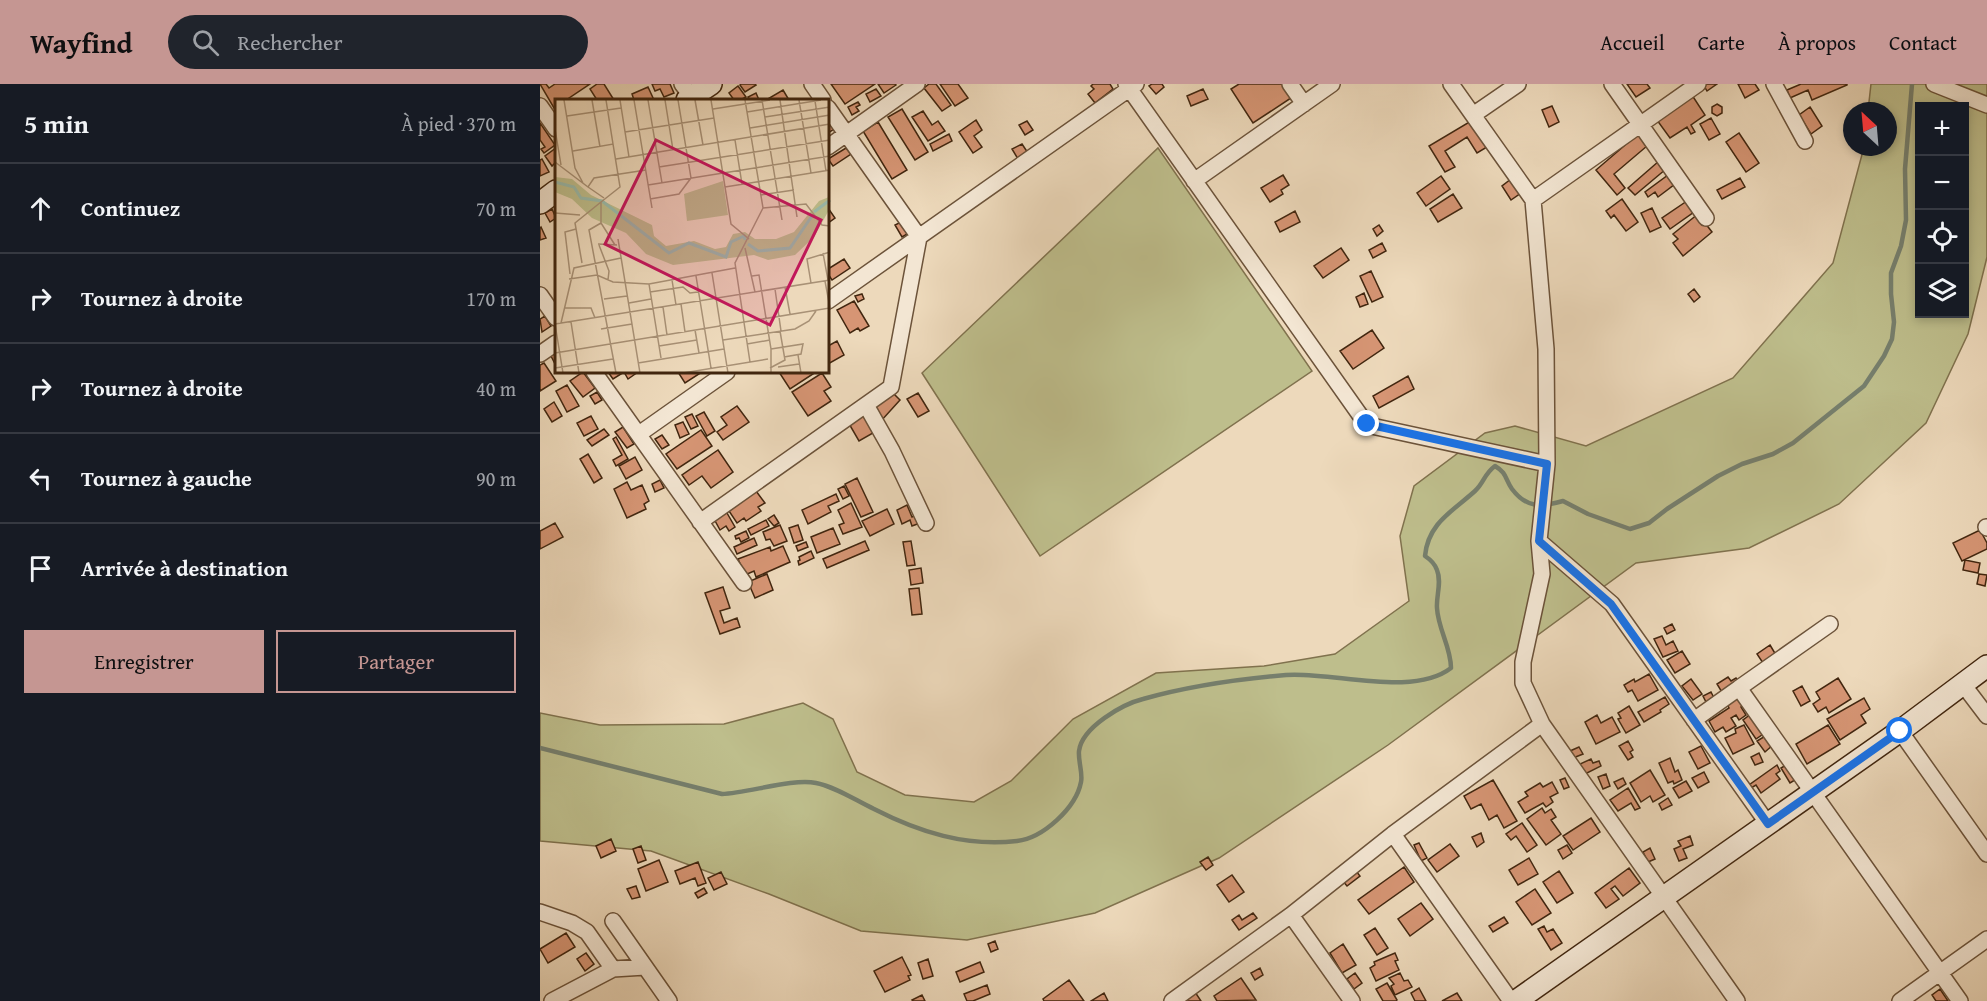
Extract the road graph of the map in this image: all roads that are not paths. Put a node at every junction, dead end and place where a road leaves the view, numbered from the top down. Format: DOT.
graph roads {
  1 [pos="711,84"];
  2 [pos="812,84"];
  3 [pos="917,84"];
  4 [pos="1290,84"];
  5 [pos="1332,84"];
  6 [pos="1451,84"];
  7 [pos="1518,84"];
  8 [pos="1612,84"];
  9 [pos="1698,84"];
  10 [pos="1774,84"];
  11 [pos="1934,84"];
  12 [pos="1130,86"];
  13 [pos="687,94"];
  14 [pos="822,99"];
  15 [pos="1304,104"];
  16 [pos="1987,105"];
  17 [pos="540,106"];
  18 [pos="830,111"];
  19 [pos="1473,115"];
  20 [pos="1640,124"];
  21 [pos="555,128"];
  22 [pos="846,134"];
  23 [pos="1805,141"];
  24 [pos="830,146"];
  25 [pos="1194,181"];
  26 [pos="555,192"];
  27 [pos="1533,200"];
  28 [pos="540,203"];
  29 [pos="1707,218"];
  30 [pos="919,237"];
  31 [pos="540,295"];
  32 [pos="830,300"];
  33 [pos="555,317"];
  34 [pos="555,344"];
  35 [pos="540,354"];
  36 [pos="595,374"];
  37 [pos="724,374"];
  38 [pos="866,405"];
  39 [pos="639,434"];
  40 [pos="1547,464"];
  41 [pos="700,522"];
  42 [pos="926,523"];
  43 [pos="1539,541"];
  44 [pos="744,583"];
  45 [pos="1830,624"];
  46 [pos="1987,666"];
  47 [pos="1962,683"];
  48 [pos="1739,688"];
  49 [pos="1987,716"];
  50 [pos="1694,720"];
  51 [pos="1542,724"];
  52 [pos="1900,731"];
  53 [pos="1813,792"];
  54 [pos="1768,824"];
  55 [pos="1393,834"];
  56 [pos="1987,854"];
  57 [pos="1664,897"];
  58 [pos="540,912"];
  59 [pos="1291,915"];
  60 [pos="613,921"];
  61 [pos="1987,939"];
  62 [pos="645,967"];
  63 [pos="613,969"];
  64 [pos="1940,972"];
  65 [pos="552,1001"];
  66 [pos="669,1001"];
  67 [pos="1172,1001"];
  68 [pos="1352,1001"];
  69 [pos="1512,1001"];
  70 [pos="1516,1001"];
  71 [pos="1737,1001"];
  72 [pos="1900,1001"];
  73 [pos="1960,1001"];
  1 -- 13 [label="street"];
  2 -- 14 [label="street"];
  3 -- 22 [label="street"];
  4 -- 15 [label="street"];
  5 -- 15 [label="street"];
  6 -- 19 [label="street"];
  7 -- 19 [label="street"];
  8 -- 20 [label="street"];
  9 -- 20 [label="street"];
  10 -- 23 [label="street"];
  11 -- 16 [label="street"];
  12 -- 25 [label="street"];
  12 -- 30 [label="street"];
  15 -- 25 [label="street"];
  17 -- 21 [label="street"];
  18 -- 22 [label="street"];
  19 -- 27 [label="street"];
  20 -- 27 [label="street"];
  20 -- 29 [label="street"];
  22 -- 24 [label="street"];
  22 -- 30 [label="street"];
  25 -- 40 [label="street"];
  26 -- 28 [label="street"];
  27 -- 40 [label="street"];
  30 -- 32 [label="street"];
  30 -- 38 [label="street"];
  31 -- 33 [label="street"];
  34 -- 35 [label="street"];
  36 -- 39 [label="street"];
  37 -- 39 [label="street"];
  38 -- 41 [label="street"];
  38 -- 42 [label="street"];
  39 -- 41 [label="street"];
  40 -- 43 [label="street"];
  41 -- 44 [label="street"];
  43 -- 50 [label="street"];
  43 -- 51 [label="street"];
  45 -- 48 [label="street"];
  46 -- 47 [label="street"];
  47 -- 49 [label="street"];
  47 -- 52 [label="street"];
  48 -- 50 [label="street"];
  48 -- 53 [label="street"];
  50 -- 54 [label="street"];
  51 -- 55 [label="street"];
  51 -- 57 [label="street"];
  52 -- 53 [label="street"];
  52 -- 56 [label="street"];
  53 -- 54 [label="street"];
  53 -- 64 [label="street"];
  54 -- 57 [label="street"];
  55 -- 59 [label="street"];
  55 -- 69 [label="street"];
  57 -- 70 [label="street"];
  57 -- 71 [label="street"];
  58 -- 63 [label="street"];
  59 -- 67 [label="street"];
  59 -- 68 [label="street"];
  60 -- 62 [label="street"];
  61 -- 64 [label="street"];
  62 -- 63 [label="street"];
  62 -- 66 [label="street"];
  63 -- 65 [label="street"];
  64 -- 72 [label="street"];
  64 -- 73 [label="street"];
}
